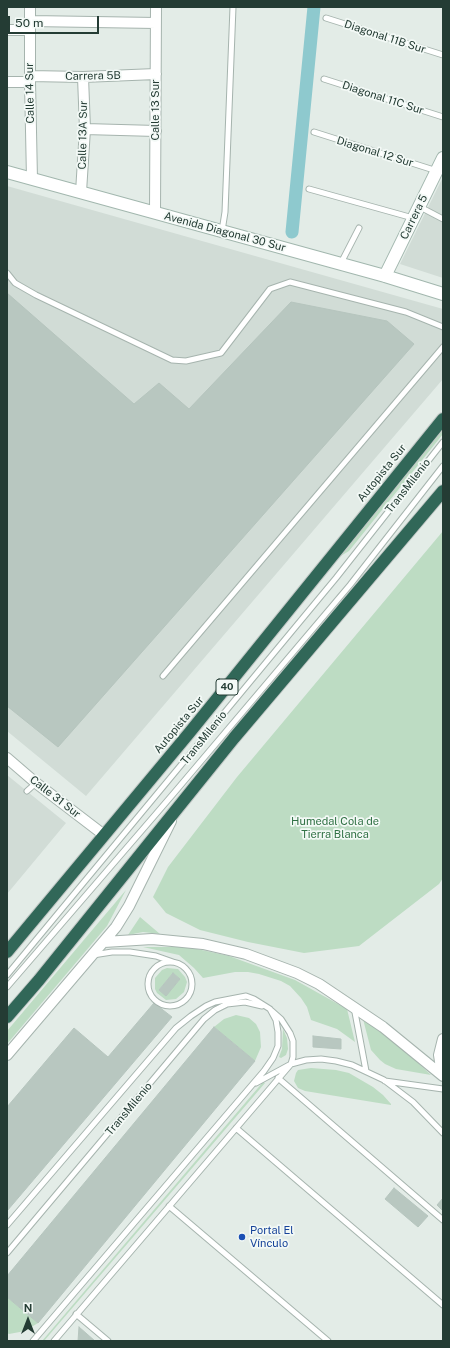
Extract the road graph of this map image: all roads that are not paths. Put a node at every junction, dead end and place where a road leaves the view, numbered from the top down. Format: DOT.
graph roads {
  1 [pos="30,7"];
  2 [pos="156,7"];
  3 [pos="233,7"];
  4 [pos="326,18"];
  5 [pos="156,23"];
  6 [pos="30,26"];
  7 [pos="7,30"];
  8 [pos="443,55"];
  9 [pos="156,74"];
  10 [pos="83,77"];
  11 [pos="30,79"];
  12 [pos="324,79"];
  13 [pos="7,82"];
  14 [pos="443,117"];
  15 [pos="85,129"];
  16 [pos="156,131"];
  17 [pos="314,132"];
  18 [pos="443,158"];
  19 [pos="436,171"];
  20 [pos="7,172"];
  21 [pos="32,179"];
  22 [pos="308,189"];
  23 [pos="82,192"];
  24 [pos="419,206"];
  25 [pos="155,213"];
  26 [pos="413,218"];
  27 [pos="443,219"];
  28 [pos="359,228"];
  29 [pos="222,231"];
  30 [pos="340,264"];
  31 [pos="7,272"];
  32 [pos="385,276"];
  33 [pos="443,294"];
  34 [pos="443,327"];
  35 [pos="443,347"];
  36 [pos="443,419"];
  37 [pos="443,442"];
  38 [pos="443,466"];
  39 [pos="443,491"];
  40 [pos="162,676"];
  41 [pos="7,758"];
  42 [pos="36,783"];
  43 [pos="27,791"];
  44 [pos="177,809"];
  45 [pos="104,835"];
  46 [pos="104,942"];
  47 [pos="7,952"];
  48 [pos="92,956"];
  49 [pos="178,964"];
  50 [pos="7,975"];
  51 [pos="7,987"];
  52 [pos="353,1006"];
  53 [pos="270,1009"];
  54 [pos="7,1017"];
  55 [pos="443,1039"];
  56 [pos="7,1055"];
  57 [pos="291,1064"];
  58 [pos="366,1071"];
  59 [pos="443,1072"];
  60 [pos="443,1076"];
  61 [pos="278,1078"];
  62 [pos="384,1080"];
  63 [pos="252,1085"];
  64 [pos="443,1089"];
  65 [pos="236,1128"];
  66 [pos="443,1133"];
  67 [pos="169,1206"];
  68 [pos="443,1220"];
  69 [pos="7,1225"];
  70 [pos="7,1253"];
  71 [pos="443,1305"];
  72 [pos="76,1314"];
  73 [pos="33,1341"];
  74 [pos="54,1341"];
  75 [pos="108,1341"];
  76 [pos="328,1341"];
  1 -- 6 [label="street, Calle 14 Sur"];
  2 -- 5 [label="street, Calle 13 Sur"];
  3 -- 29 [label="lane"];
  4 -- 8 [label="lane, Diagonal 11B Sur"];
  5 -- 6 [label="street"];
  5 -- 9 [label="street, Calle 13 Sur"];
  6 -- 7 [label="street"];
  6 -- 11 [label="street, Calle 14 Sur"];
  9 -- 10 [label="street, Carrera 5B"];
  9 -- 16 [label="street, Calle 13 Sur"];
  10 -- 11 [label="street, Carrera 5B"];
  10 -- 15 [label="street, Calle 13A Sur"];
  11 -- 13 [label="street, Carrera 5B"];
  11 -- 21 [label="street, Calle 14 Sur"];
  12 -- 14 [label="lane, Diagonal 11C Sur"];
  15 -- 16 [label="street"];
  15 -- 23 [label="street, Calle 13A Sur"];
  16 -- 25 [label="street, Calle 13 Sur"];
  17 -- 19 [label="lane, Diagonal 12 Sur"];
  18 -- 19 [label="street, Carrera 5"];
  19 -- 24 [label="street, Carrera 5"];
  20 -- 21 [label="street, Avenida Diagonal 30 Sur"];
  21 -- 23 [label="street, Avenida Diagonal 30 Sur"];
  22 -- 26 [label="lane"];
  23 -- 25 [label="street, Avenida Diagonal 30 Sur"];
  24 -- 26 [label="street, Carrera 5"];
  24 -- 27 [label="lane"];
  25 -- 29 [label="street, Avenida Diagonal 30 Sur"];
  26 -- 32 [label="street, Carrera 5"];
  28 -- 30 [label="lane"];
  29 -- 30 [label="street, Avenida Diagonal 30 Sur"];
  30 -- 32 [label="street, Avenida Diagonal 30 Sur"];
  31 -- 34 [label="lane"];
  32 -- 33 [label="street, Avenida Diagonal 30 Sur"];
  35 -- 40 [label="lane"];
  36 -- 45 [label="highway, Autopista Sur / 40"];
  37 -- 50 [label="lane, TransMilenio"];
  38 -- 51 [label="lane, TransMilenio"];
  39 -- 44 [label="highway"];
  41 -- 42 [label="street, Calle 31 Sur"];
  42 -- 43 [label="lane"];
  42 -- 45 [label="street, Calle 31 Sur"];
  44 -- 46 [label="street"];
  44 -- 54 [label="highway"];
  45 -- 47 [label="highway, Autopista Sur / 40"];
  46 -- 48 [label="street"];
  46 -- 52 [label="street"];
  48 -- 49 [label="lane"];
  48 -- 56 [label="street"];
  49 -- 49 [label="lane"];
  52 -- 58 [label="lane"];
  52 -- 60 [label="street"];
  53 -- 57 [label="lane, TransMilenio"];
  53 -- 63 [label="lane"];
  53 -- 69 [label="lane, TransMilenio"];
  53 -- 70 [label="lane, TransMilenio"];
  55 -- 59 [label="street"];
  57 -- 58 [label="lane"];
  57 -- 61 [label="lane"];
  57 -- 63 [label="lane"];
  58 -- 62 [label="lane"];
  61 -- 65 [label="lane"];
  61 -- 68 [label="lane"];
  62 -- 64 [label="lane"];
  62 -- 66 [label="lane"];
  63 -- 73 [label="lane"];
  65 -- 67 [label="lane"];
  65 -- 71 [label="lane"];
  67 -- 72 [label="lane"];
  67 -- 76 [label="lane"];
  72 -- 74 [label="lane"];
  72 -- 75 [label="lane"];
}
